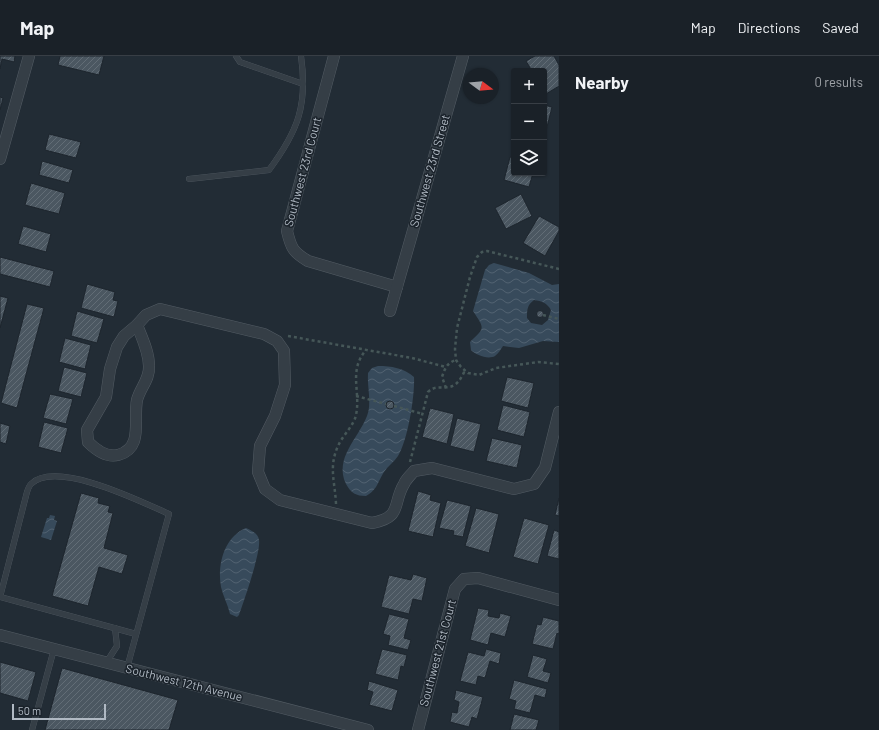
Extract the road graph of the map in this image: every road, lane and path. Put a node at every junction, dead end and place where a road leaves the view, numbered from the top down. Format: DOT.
graph roads {
  1 [pos="30,56"];
  2 [pos="236,56"];
  3 [pos="302,56"];
  4 [pos="334,56"];
  5 [pos="463,56"];
  6 [pos="303,84"];
  7 [pos="0,159"];
  8 [pos="189,179"];
  9 [pos="559,268"];
  10 [pos="396,287"];
  11 [pos="390,311"];
  12 [pos="543,315"];
  13 [pos="559,319"];
  14 [pos="137,325"];
  15 [pos="277,341"];
  16 [pos="366,350"];
  17 [pos="456,360"];
  18 [pos="559,364"];
  19 [pos="446,367"];
  20 [pos="465,370"];
  21 [pos="446,388"];
  22 [pos="358,397"];
  23 [pos="386,404"];
  24 [pos="394,406"];
  25 [pos="559,412"];
  26 [pos="423,414"];
  27 [pos="414,471"];
  28 [pos="334,513"];
  29 [pos="559,600"];
  30 [pos="115,628"];
  31 [pos="136,634"];
  32 [pos="0,636"];
  33 [pos="54,649"];
  34 [pos="106,663"];
  35 [pos="127,668"];
  36 [pos="32,730"];
  37 [pos="368,730"];
  38 [pos="418,730"];
  1 -- 7 [label="street"];
  2 -- 6 [label="lane"];
  3 -- 6 [label="lane"];
  4 -- 10 [label="street, Southwest 23rd Court"];
  5 -- 10 [label="street, Southwest 23rd Street"];
  6 -- 8 [label="lane"];
  9 -- 17 [label="path"];
  10 -- 11 [label="street, Southwest 23rd Street"];
  12 -- 13 [label="path"];
  14 -- 14 [label="street"];
  14 -- 15 [label="street"];
  15 -- 16 [label="path"];
  15 -- 28 [label="street"];
  16 -- 19 [label="path"];
  16 -- 22 [label="path"];
  17 -- 19 [label="path"];
  17 -- 20 [label="path"];
  18 -- 20 [label="path"];
  19 -- 21 [label="path"];
  20 -- 21 [label="path"];
  21 -- 26 [label="path"];
  22 -- 23 [label="path"];
  22 -- 28 [label="path"];
  24 -- 26 [label="path"];
  25 -- 27 [label="street"];
  26 -- 27 [label="path"];
  27 -- 28 [label="street"];
  29 -- 38 [label="street, Southwest 21st Court"];
  30 -- 31 [label="lane"];
  30 -- 31 [label="lane"];
  30 -- 34 [label="lane"];
  31 -- 35 [label="lane"];
  32 -- 33 [label="street, Southwest 12th Avenue"];
  33 -- 34 [label="street, Southwest 12th Avenue"];
  33 -- 36 [label="lane"];
  34 -- 35 [label="street, Southwest 12th Avenue"];
  35 -- 37 [label="street, Southwest 12th Avenue"];
}
